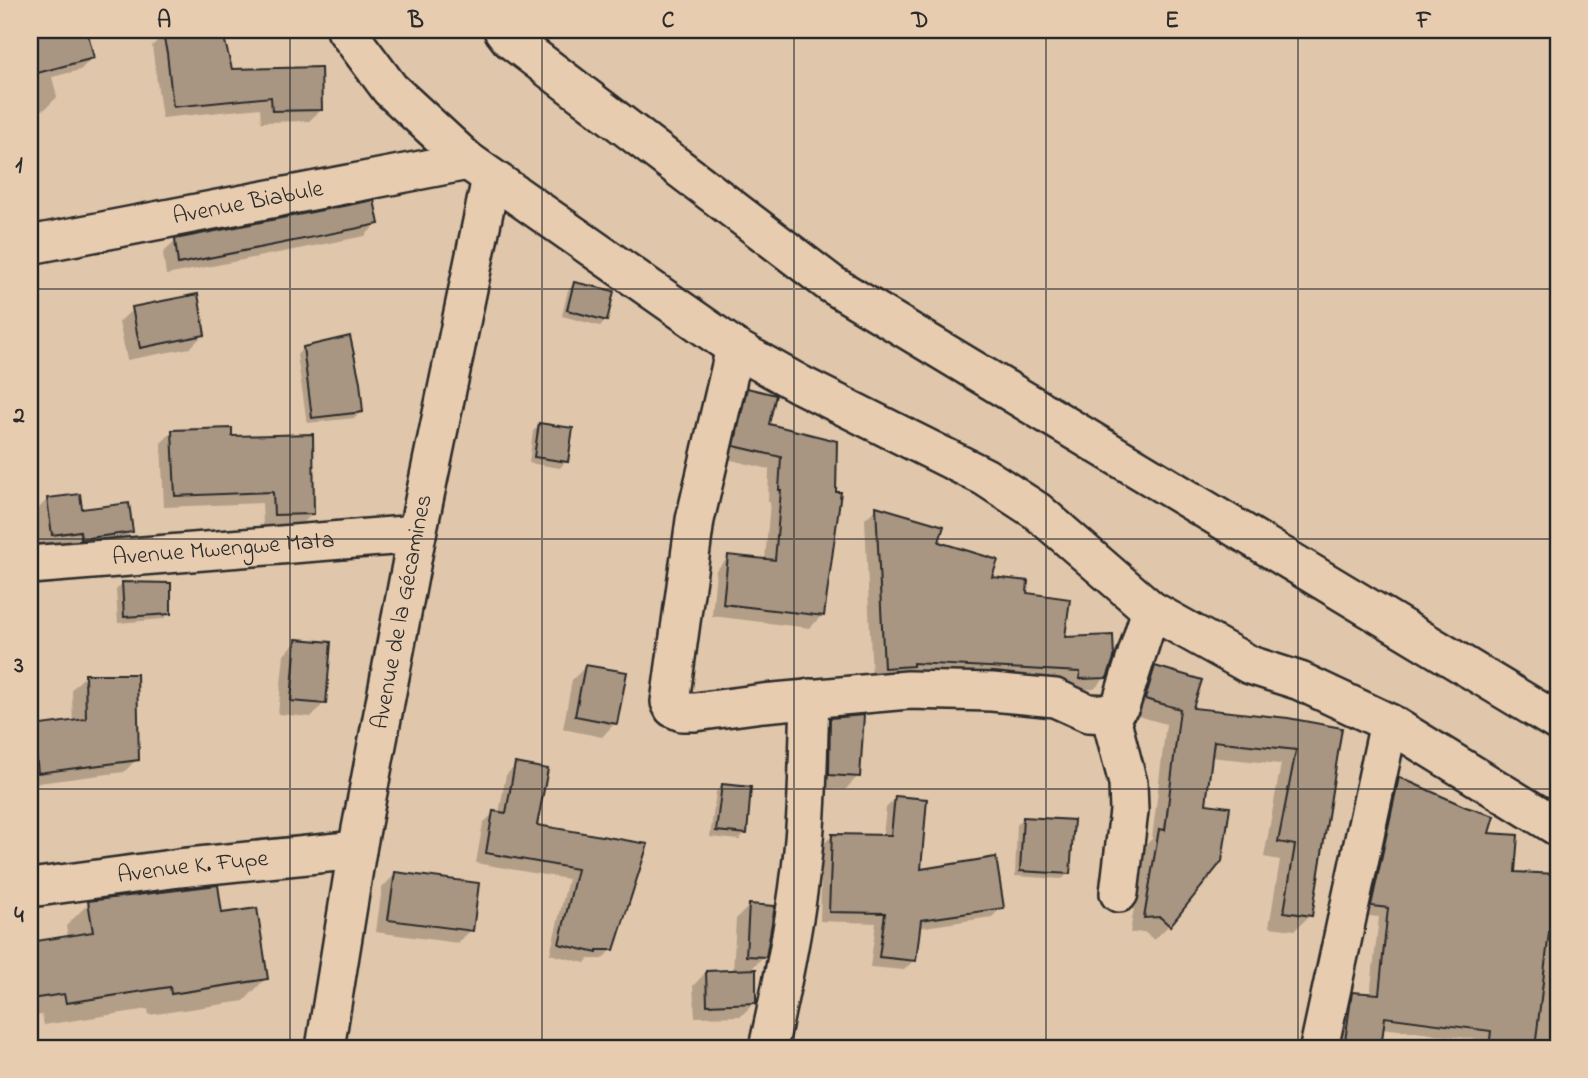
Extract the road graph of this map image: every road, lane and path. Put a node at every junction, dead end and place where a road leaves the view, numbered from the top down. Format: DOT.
graph roads {
  1 [pos="346,30"];
  2 [pos="503,30"];
  3 [pos="479,170"];
  4 [pos="30,245"];
  5 [pos="735,348"];
  6 [pos="417,534"];
  7 [pos="30,565"];
  8 [pos="1151,610"];
  9 [pos="810,698"];
  10 [pos="1110,714"];
  11 [pos="1558,722"];
  12 [pos="1389,723"];
  13 [pos="1558,827"];
  14 [pos="357,850"];
  15 [pos="30,888"];
  16 [pos="1119,893"];
  17 [pos="325,1048"];
  18 [pos="768,1048"];
  19 [pos="1319,1048"];
  1 -- 3 [label="street"];
  2 -- 11 [label="street"];
  3 -- 4 [label="street, Avenue Biabule"];
  3 -- 5 [label="street"];
  3 -- 6 [label="street, Avenue de la Gécamines"];
  5 -- 8 [label="street"];
  5 -- 9 [label="street"];
  6 -- 7 [label="street, Avenue Mwengwe Mata"];
  6 -- 14 [label="street, Avenue de la Gécamines"];
  8 -- 10 [label="street"];
  8 -- 12 [label="street"];
  9 -- 10 [label="street"];
  9 -- 18 [label="street"];
  10 -- 16 [label="street"];
  12 -- 13 [label="street"];
  12 -- 19 [label="street"];
  14 -- 15 [label="street, Avenue K. Fupe"];
  14 -- 17 [label="street, Avenue de la Gécamines"];
}
